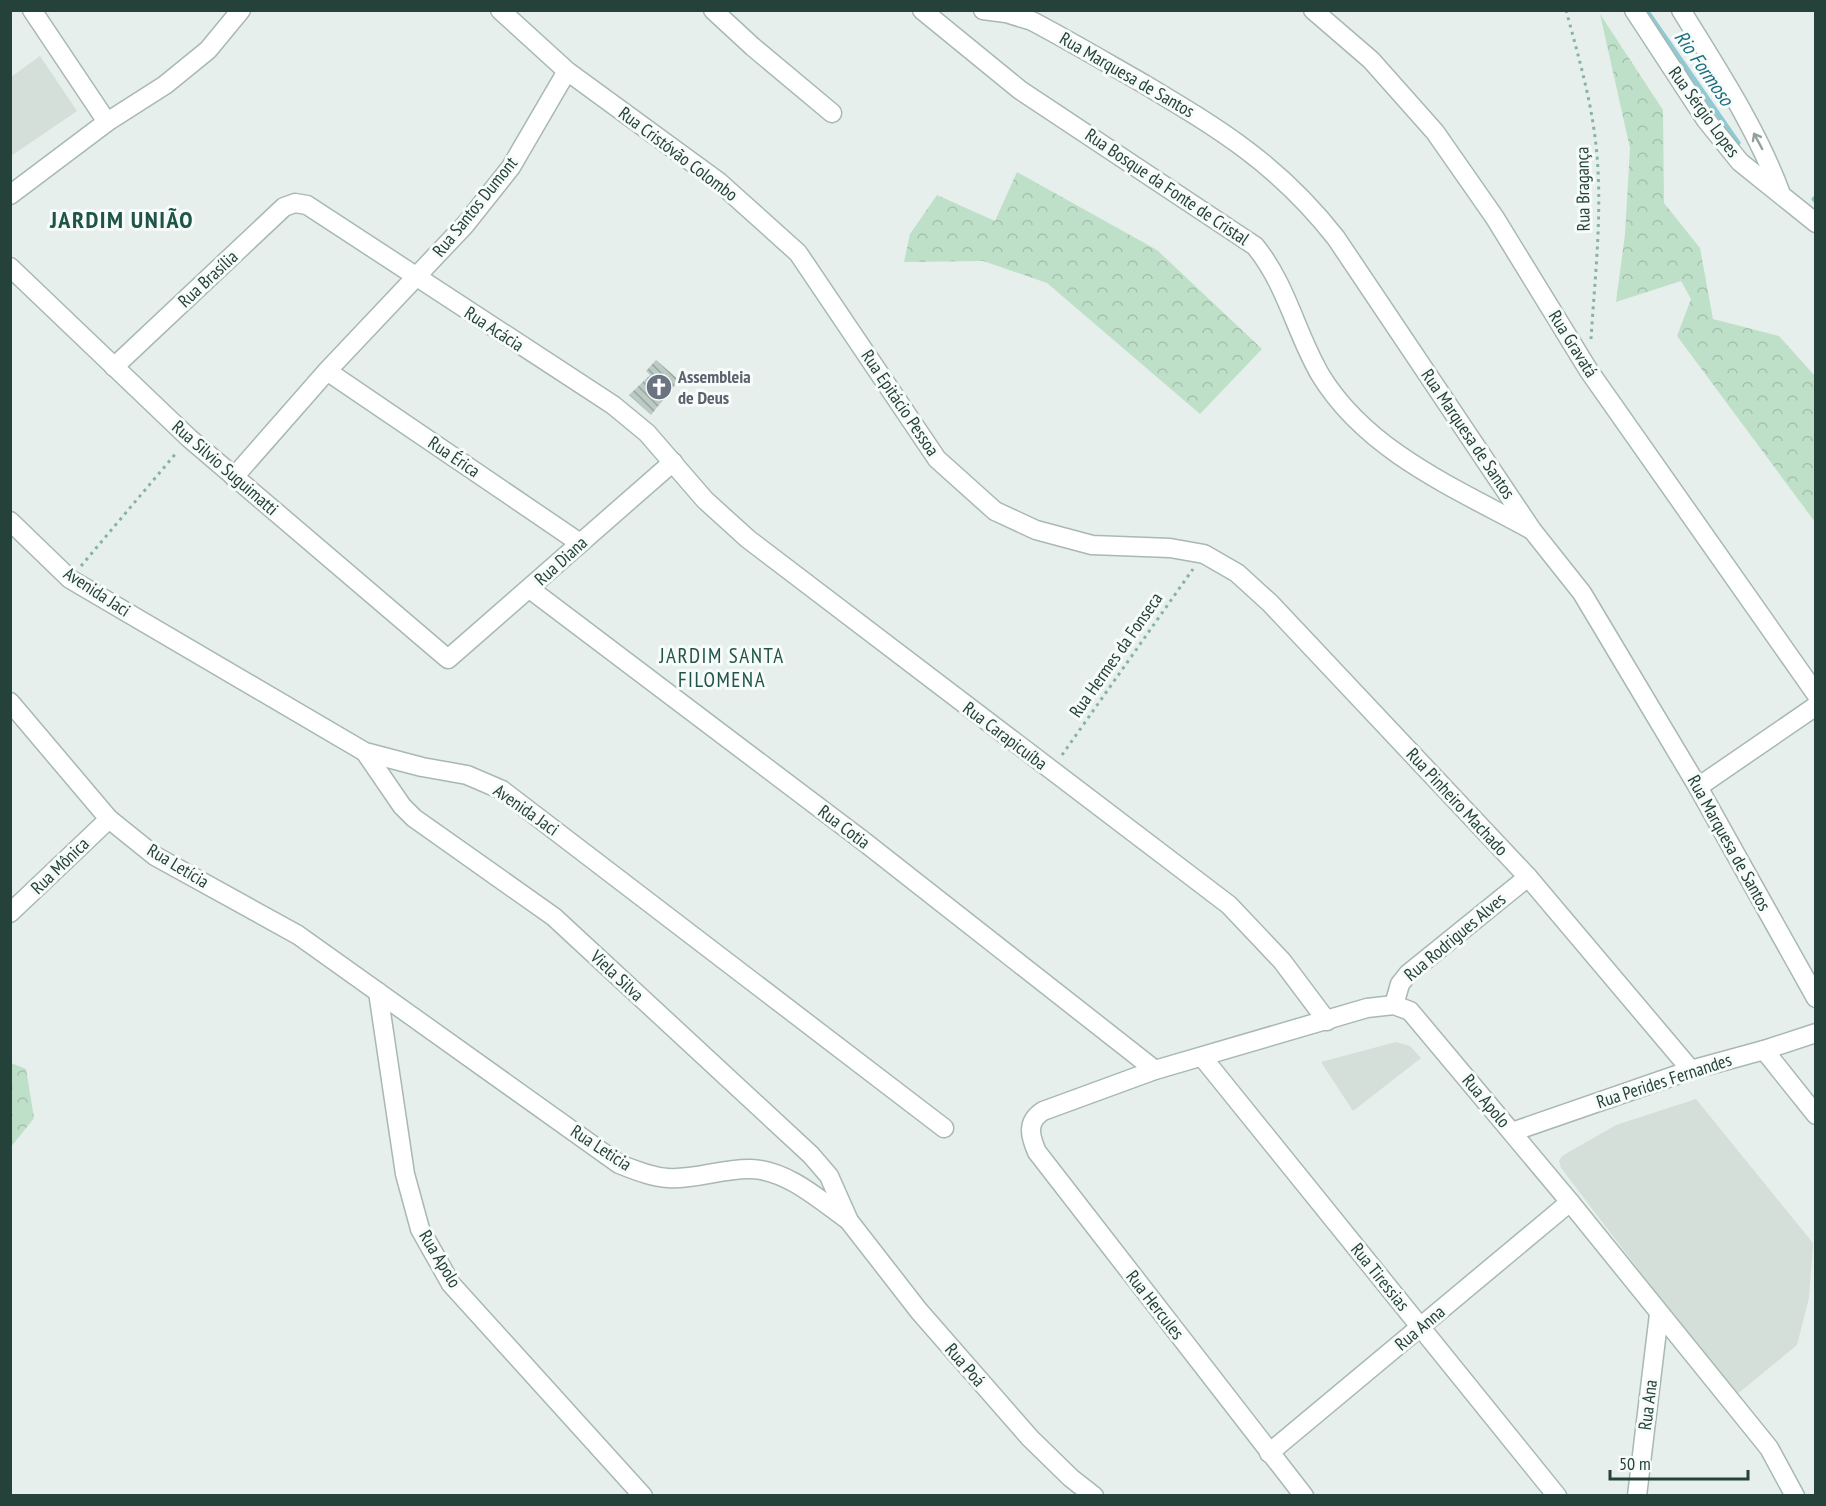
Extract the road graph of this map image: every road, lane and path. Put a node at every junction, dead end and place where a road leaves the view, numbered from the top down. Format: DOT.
graph roads {
  1 [pos="32,10"];
  2 [pos="241,10"];
  3 [pos="500,10"];
  4 [pos="713,10"];
  5 [pos="922,10"];
  6 [pos="983,10"];
  7 [pos="1313,10"];
  8 [pos="1566,10"];
  9 [pos="1634,10"];
  10 [pos="1681,10"];
  11 [pos="567,71"];
  12 [pos="832,113"];
  13 [pos="107,122"];
  14 [pos="10,195"];
  15 [pos="1781,195"];
  16 [pos="307,205"];
  17 [pos="1815,223"];
  18 [pos="10,267"];
  19 [pos="415,278"];
  20 [pos="840,312"];
  21 [pos="114,367"];
  22 [pos="327,371"];
  23 [pos="1589,371"];
  24 [pos="189,438"];
  25 [pos="673,462"];
  26 [pos="234,477"];
  27 [pos="11,520"];
  28 [pos="1532,530"];
  29 [pos="580,543"];
  30 [pos="1204,554"];
  31 [pos="70,579"];
  32 [pos="530,589"];
  33 [pos="449,659"];
  34 [pos="1815,694"];
  35 [pos="10,702"];
  36 [pos="1815,706"];
  37 [pos="365,752"];
  38 [pos="1050,771"];
  39 [pos="1698,786"];
  40 [pos="109,819"];
  41 [pos="1528,877"];
  42 [pos="10,913"];
  43 [pos="378,992"];
  44 [pos="1815,998"];
  45 [pos="1394,1005"];
  46 [pos="1327,1021"];
  47 [pos="1815,1033"];
  48 [pos="1764,1050"];
  49 [pos="1203,1058"];
  50 [pos="1155,1070"];
  51 [pos="1691,1070"];
  52 [pos="1815,1115"];
  53 [pos="944,1128"];
  54 [pos="1512,1132"];
  55 [pos="1570,1202"];
  56 [pos="849,1221"];
  57 [pos="1659,1314"];
  58 [pos="1421,1327"];
  59 [pos="1269,1453"];
  60 [pos="643,1496"];
  61 [pos="1094,1496"];
  62 [pos="1304,1496"];
  63 [pos="1557,1496"];
  64 [pos="1637,1496"];
  65 [pos="1795,1496"];
  1 -- 13 [label="street"];
  2 -- 13 [label="street"];
  3 -- 11 [label="street, Rua Cristóvão Colombo"];
  4 -- 12 [label="street"];
  5 -- 28 [label="street, Rua Bosque da Fonte de Cristal"];
  6 -- 28 [label="street, Rua Marquesa de Santos"];
  7 -- 23 [label="street, Rua Gravatá"];
  8 -- 23 [label="path, Rua Bragança"];
  9 -- 15 [label="street, Rua Sérgio Lopes"];
  15 -- 10 [label="street, one-way"];
  11 -- 19 [label="street, Rua Santos Dumont"];
  11 -- 20 [label="street, Rua Cristóvão Colombo"];
  13 -- 14 [label="street"];
  15 -- 17 [label="street, Rua Sérgio Lopes"];
  16 -- 19 [label="street, Rua Acácia"];
  16 -- 21 [label="street, Rua Brasília"];
  18 -- 21 [label="street, Rua Silvio Suguimatti"];
  19 -- 22 [label="street, Rua Santos Dumont"];
  19 -- 25 [label="street, Rua Acácia"];
  20 -- 30 [label="street, Rua Epitácio Pessoa"];
  21 -- 24 [label="street, Rua Silvio Suguimatti"];
  22 -- 26 [label="street, Rua Santos Dumont"];
  22 -- 29 [label="street, Rua Érica"];
  23 -- 34 [label="street, Rua Gravatá"];
  24 -- 26 [label="street, Rua Silvio Suguimatti"];
  24 -- 31 [label="path"];
  25 -- 29 [label="street, Rua Diana"];
  25 -- 38 [label="street, Rua Carapicuíba"];
  26 -- 33 [label="street, Rua Silvio Suguimatti"];
  27 -- 31 [label="street, Avenida Jaci"];
  28 -- 39 [label="street, Rua Marquesa de Santos"];
  29 -- 32 [label="street, Rua Diana"];
  30 -- 38 [label="path, Rua Hermes da Fonseca"];
  30 -- 41 [label="street, Rua Pinheiro Machado"];
  31 -- 37 [label="street, Avenida Jaci"];
  32 -- 33 [label="street, Rua Diana"];
  32 -- 50 [label="street, Rua Cotia"];
  35 -- 40 [label="street, Rua Letícia"];
  36 -- 39 [label="street"];
  37 -- 53 [label="street, Avenida Jaci"];
  37 -- 56 [label="street, Viela Silva"];
  38 -- 46 [label="street, Rua Carapicuíba"];
  39 -- 44 [label="street, Rua Marquesa de Santos"];
  40 -- 42 [label="street, Rua Mônica"];
  40 -- 43 [label="street, Rua Letícia"];
  41 -- 45 [label="street, Rua Rodrigues Alves"];
  41 -- 51 [label="street, Rua Pinheiro Machado"];
  43 -- 56 [label="street, Rua Leticia"];
  43 -- 60 [label="street, Rua Apolo"];
  45 -- 46 [label="street"];
  45 -- 54 [label="street, Rua Apolo"];
  46 -- 49 [label="street"];
  47 -- 48 [label="street, Rua Perides Fernandes"];
  48 -- 51 [label="street, Rua Perides Fernandes"];
  48 -- 52 [label="street"];
  49 -- 50 [label="street"];
  49 -- 58 [label="street, Rua Tiressias"];
  50 -- 59 [label="street, Rua Hercules"];
  51 -- 54 [label="street, Rua Perides Fernandes"];
  54 -- 55 [label="street, Rua Apolo"];
  55 -- 57 [label="street, Rua Apolo"];
  55 -- 58 [label="street, Rua Anna"];
  56 -- 61 [label="street, Rua Poá"];
  57 -- 64 [label="street, Rua Ana"];
  57 -- 65 [label="street, Rua Apolo"];
  58 -- 59 [label="street, Rua Anna"];
  58 -- 63 [label="street, Rua Tiressias"];
  59 -- 62 [label="street, Rua Hercules"];
}
